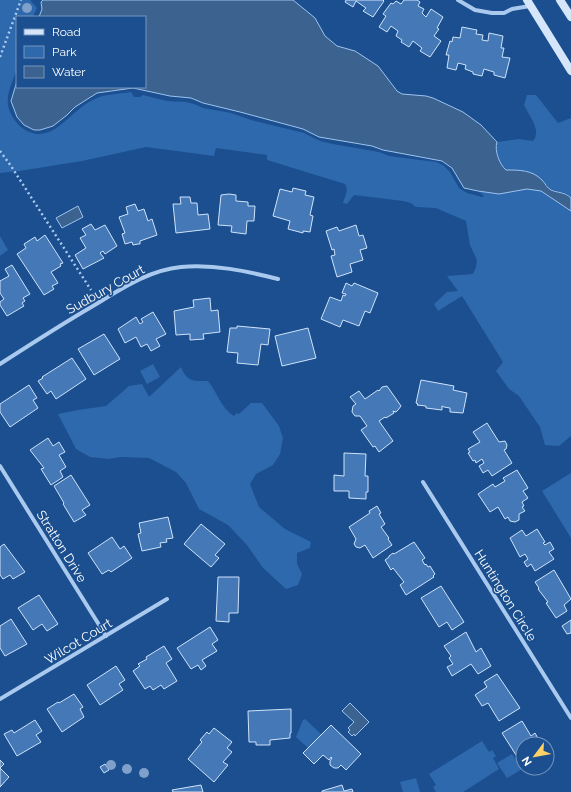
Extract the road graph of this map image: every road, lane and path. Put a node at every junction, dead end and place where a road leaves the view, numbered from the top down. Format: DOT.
graph roads {
  1 [pos="21,0"];
  2 [pos="458,0"];
  3 [pos="560,0"];
  4 [pos="528,3"];
  5 [pos="571,18"];
  6 [pos="0,57"];
  7 [pos="571,71"];
  8 [pos="0,151"];
  9 [pos="278,279"];
  10 [pos="91,290"];
  11 [pos="0,364"];
  12 [pos="0,466"];
  13 [pos="423,482"];
  14 [pos="167,599"];
  15 [pos="106,636"];
  16 [pos="0,700"];
  17 [pos="571,718"];
  1 -- 6 [label="path"];
  2 -- 4 [label="street"];
  3 -- 5 [label="street"];
  4 -- 7 [label="street"];
  8 -- 10 [label="path"];
  9 -- 11 [label="street, Sudbury Court"];
  12 -- 15 [label="street, Stratton Drive"];
  13 -- 17 [label="street, Huntington Circle"];
  14 -- 15 [label="street, Wilcot Court"];
  15 -- 16 [label="street, Wilcot Court"];
}
